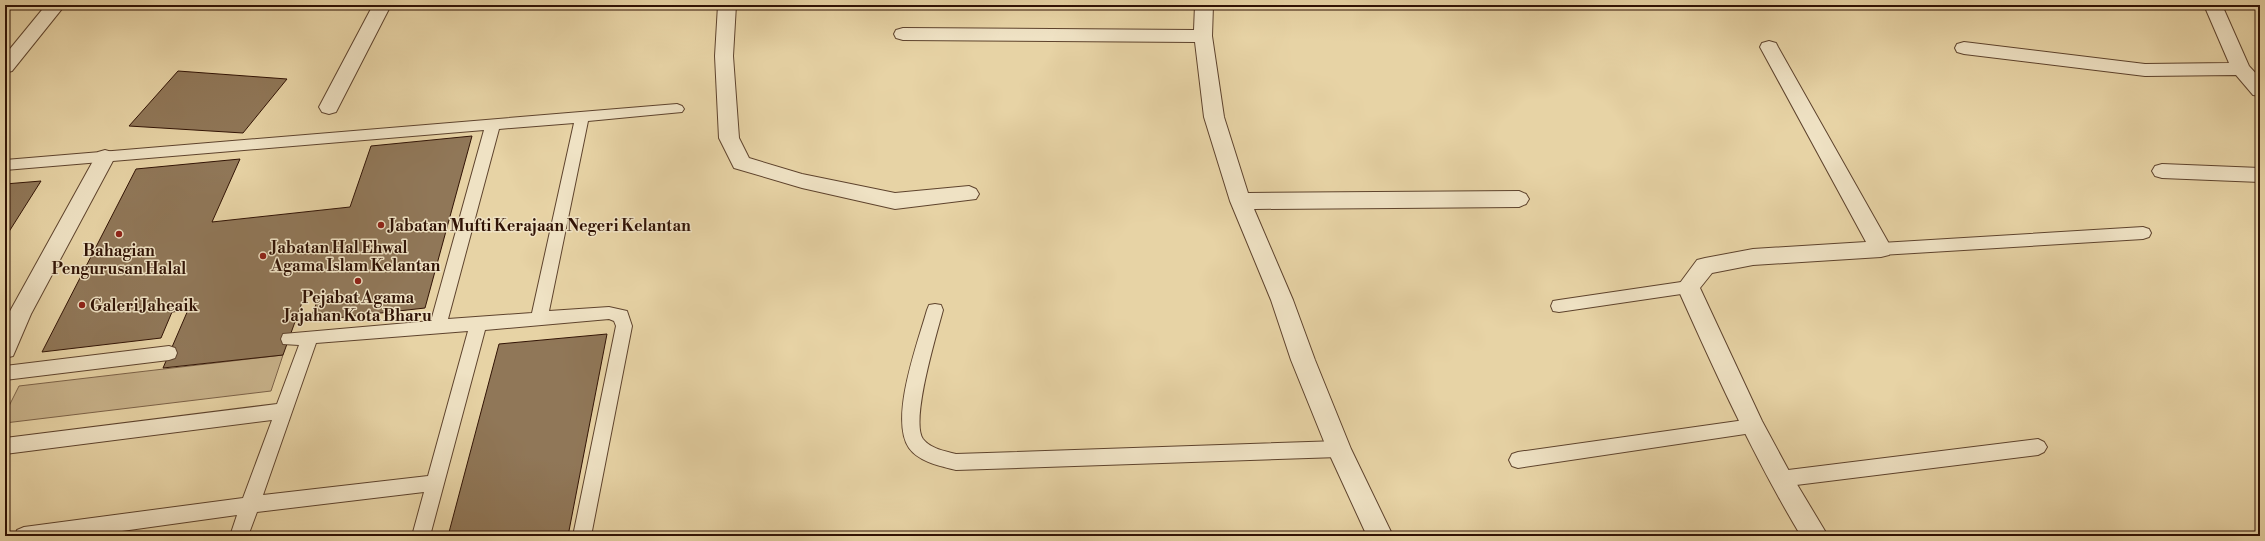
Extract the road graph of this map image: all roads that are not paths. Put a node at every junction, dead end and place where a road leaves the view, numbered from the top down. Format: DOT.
graph roads {
  1 [pos="56,5"];
  2 [pos="382,5"];
  3 [pos="727,5"];
  4 [pos="1204,5"];
  5 [pos="2213,5"];
  6 [pos="902,34"];
  7 [pos="1203,36"];
  8 [pos="1769,47"];
  9 [pos="1964,48"];
  10 [pos="5,66"];
  11 [pos="2241,69"];
  12 [pos="2260,90"];
  13 [pos="329,107"];
  14 [pos="677,109"];
  15 [pos="582,117"];
  16 [pos="493,124"];
  17 [pos="105,157"];
  18 [pos="5,165"];
  19 [pos="2162,171"];
  20 [pos="2260,175"];
  21 [pos="969,194"];
  22 [pos="1519,199"];
  23 [pos="1240,201"];
  24 [pos="2143,233"];
  25 [pos="1881,249"];
  26 [pos="1688,287"];
  27 [pos="1559,306"];
  28 [pos="935,310"];
  29 [pos="539,319"];
  30 [pos="478,324"];
  31 [pos="9,327"];
  32 [pos="438,327"];
  33 [pos="310,337"];
  34 [pos="289,339"];
  35 [pos="5,349"];
  36 [pos="169,353"];
  37 [pos="5,373"];
  38 [pos="283,411"];
  39 [pos="1752,426"];
  40 [pos="5,446"];
  41 [pos="2038,447"];
  42 [pos="1339,449"];
  43 [pos="1518,460"];
  44 [pos="1780,479"];
  45 [pos="436,483"];
  46 [pos="250,505"];
  47 [pos="24,536"];
  48 [pos="238,536"];
  49 [pos="421,536"];
  50 [pos="582,536"];
  51 [pos="1380,536"];
  52 [pos="1815,536"];
  1 -- 10 [label="street"];
  2 -- 13 [label="street"];
  3 -- 21 [label="street"];
  4 -- 7 [label="street"];
  5 -- 11 [label="street"];
  6 -- 7 [label="street"];
  7 -- 23 [label="street"];
  8 -- 25 [label="street"];
  9 -- 11 [label="street"];
  11 -- 12 [label="street"];
  14 -- 15 [label="lane"];
  15 -- 16 [label="lane"];
  15 -- 29 [label="lane"];
  16 -- 17 [label="lane"];
  16 -- 32 [label="lane"];
  17 -- 18 [label="lane"];
  17 -- 31 [label="street"];
  19 -- 20 [label="street"];
  22 -- 23 [label="street"];
  23 -- 42 [label="street"];
  24 -- 25 [label="lane"];
  25 -- 26 [label="street"];
  26 -- 27 [label="lane"];
  26 -- 39 [label="street"];
  28 -- 42 [label="lane"];
  29 -- 30 [label="lane"];
  29 -- 50 [label="lane"];
  30 -- 32 [label="lane"];
  30 -- 45 [label="lane"];
  31 -- 35 [label="street"];
  32 -- 33 [label="lane"];
  33 -- 34 [label="lane"];
  33 -- 38 [label="lane"];
  36 -- 37 [label="lane"];
  38 -- 40 [label="lane"];
  38 -- 46 [label="lane"];
  39 -- 43 [label="lane"];
  39 -- 44 [label="street"];
  41 -- 44 [label="lane"];
  42 -- 51 [label="street"];
  44 -- 52 [label="street"];
  45 -- 46 [label="lane"];
  45 -- 49 [label="lane"];
  46 -- 47 [label="lane"];
  46 -- 48 [label="lane"];
}
